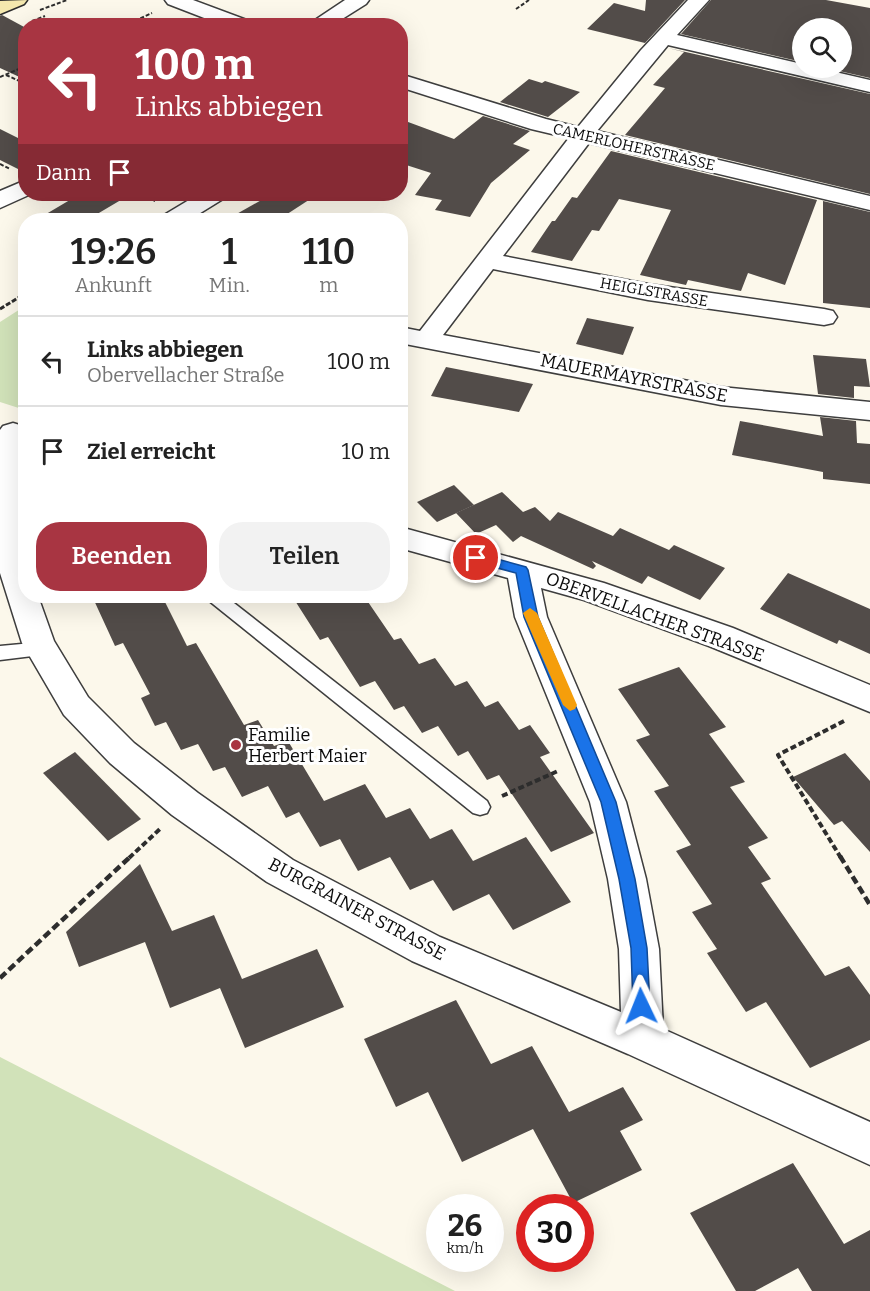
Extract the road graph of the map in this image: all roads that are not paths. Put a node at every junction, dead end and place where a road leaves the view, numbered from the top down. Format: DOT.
graph roads {
  1 [pos="17,0"];
  2 [pos="175,0"];
  3 [pos="359,0"];
  4 [pos="699,0"];
  5 [pos="0,8"];
  6 [pos="223,18"];
  7 [pos="329,18"];
  8 [pos="665,38"];
  9 [pos="408,83"];
  10 [pos="870,86"];
  11 [pos="583,135"];
  12 [pos="18,191"];
  13 [pos="0,201"];
  14 [pos="204,201"];
  15 [pos="870,203"];
  16 [pos="184,213"];
  17 [pos="486,260"];
  18 [pos="824,317"];
  19 [pos="414,337"];
  20 [pos="870,411"];
  21 [pos="13,432"];
  22 [pos="408,539"];
  23 [pos="522,570"];
  24 [pos="18,584"];
  25 [pos="24,603"];
  26 [pos="223,603"];
  27 [pos="43,649"];
  28 [pos="0,653"];
  29 [pos="870,699"];
  30 [pos="480,807"];
  31 [pos="643,1040"];
  32 [pos="870,1144"];
  1 -- 5 [label="street"];
  2 -- 6 [label="street"];
  3 -- 7 [label="street"];
  4 -- 8 [label="street"];
  8 -- 10 [label="street"];
  8 -- 11 [label="street"];
  9 -- 11 [label="street, CAMERLOHERSTRASSE"];
  11 -- 15 [label="street, CAMERLOHERSTRASSE"];
  11 -- 17 [label="street"];
  12 -- 13 [label="street"];
  14 -- 16 [label="street"];
  17 -- 18 [label="street, HEIGLSTRASSE"];
  17 -- 19 [label="street"];
  19 -- 20 [label="street, MAUERMAYRSTRASSE"];
  21 -- 24 [label="street, BURGRAINER STRASSE"];
  22 -- 23 [label="street, OBERVELLACHER STRASSE"];
  23 -- 29 [label="street, OBERVELLACHER STRASSE"];
  23 -- 31 [label="street"];
  25 -- 27 [label="street, BURGRAINER STRASSE"];
  26 -- 30 [label="lane"];
  27 -- 28 [label="lane"];
  27 -- 31 [label="street, BURGRAINER STRASSE"];
  31 -- 32 [label="street, BURGRAINER STRASSE"];
}
